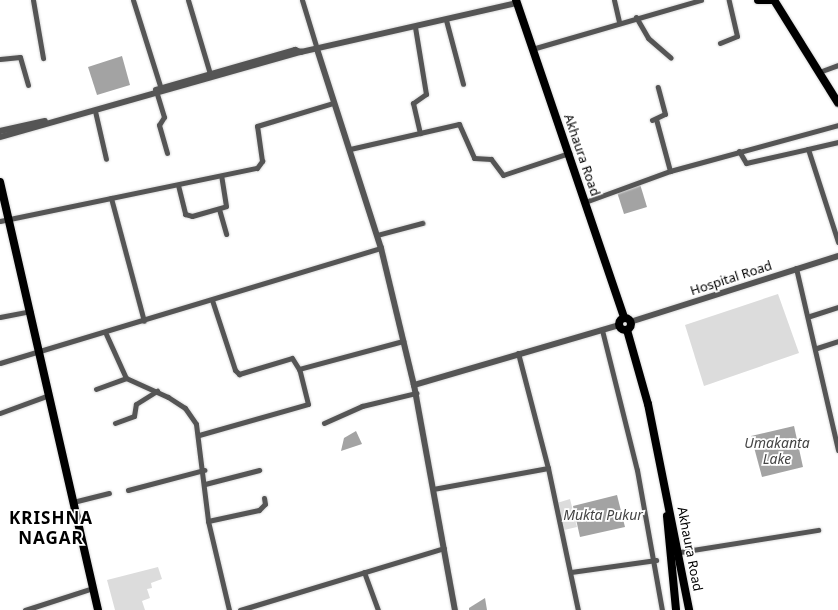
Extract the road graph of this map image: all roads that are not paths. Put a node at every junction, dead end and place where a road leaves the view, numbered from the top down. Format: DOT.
graph roads {
  1 [pos="33,0"];
  2 [pos="133,0"];
  3 [pos="188,0"];
  4 [pos="302,0"];
  5 [pos="614,0"];
  6 [pos="701,0"];
  7 [pos="729,0"];
  8 [pos="758,0"];
  9 [pos="773,0"];
  10 [pos="516,2"];
  11 [pos="636,17"];
  12 [pos="446,20"];
  13 [pos="619,21"];
  14 [pos="415,27"];
  15 [pos="720,43"];
  16 [pos="317,49"];
  17 [pos="532,49"];
  18 [pos="301,52"];
  19 [pos="43,58"];
  20 [pos="670,58"];
  21 [pos="0,59"];
  22 [pos="838,65"];
  23 [pos="819,72"];
  24 [pos="210,74"];
  25 [pos="463,84"];
  26 [pos="28,85"];
  27 [pos="658,87"];
  28 [pos="159,91"];
  29 [pos="333,103"];
  30 [pos="838,103"];
  31 [pos="95,111"];
  32 [pos="838,125"];
  33 [pos="0,131"];
  34 [pos="420,133"];
  35 [pos="0,137"];
  36 [pos="838,142"];
  37 [pos="350,149"];
  38 [pos="808,149"];
  39 [pos="739,151"];
  40 [pos="167,153"];
  41 [pos="568,153"];
  42 [pos="106,159"];
  43 [pos="670,172"];
  44 [pos="221,176"];
  45 [pos="0,182"];
  46 [pos="178,185"];
  47 [pos="111,198"];
  48 [pos="585,202"];
  49 [pos="219,208"];
  50 [pos="10,219"];
  51 [pos="0,221"];
  52 [pos="422,223"];
  53 [pos="226,234"];
  54 [pos="377,235"];
  55 [pos="838,242"];
  56 [pos="381,248"];
  57 [pos="838,256"];
  58 [pos="796,268"];
  59 [pos="212,300"];
  60 [pos="838,307"];
  61 [pos="30,311"];
  62 [pos="810,316"];
  63 [pos="0,317"];
  64 [pos="144,321"];
  65 [pos="625,324"];
  66 [pos="602,330"];
  67 [pos="106,334"];
  68 [pos="403,341"];
  69 [pos="838,341"];
  70 [pos="817,348"];
  71 [pos="39,351"];
  72 [pos="518,353"];
  73 [pos="0,363"];
  74 [pos="300,369"];
  75 [pos="126,378"];
  76 [pos="414,385"];
  77 [pos="96,389"];
  78 [pos="157,391"];
  79 [pos="416,393"];
  80 [pos="49,395"];
  81 [pos="0,413"];
  82 [pos="115,423"];
  83 [pos="324,423"];
  84 [pos="199,435"];
  85 [pos="838,450"];
  86 [pos="548,468"];
  87 [pos="204,470"];
  88 [pos="259,470"];
  89 [pos="205,484"];
  90 [pos="433,489"];
  91 [pos="128,490"];
  92 [pos="109,493"];
  93 [pos="666,493"];
  94 [pos="264,498"];
  95 [pos="73,502"];
  96 [pos="208,521"];
  97 [pos="818,530"];
  98 [pos="444,548"];
  99 [pos="680,552"];
  100 [pos="656,560"];
  101 [pos="364,572"];
  102 [pos="571,572"];
  103 [pos="93,588"];
  104 [pos="25,610"];
  105 [pos="98,610"];
  106 [pos="229,610"];
  107 [pos="240,610"];
  108 [pos="378,610"];
  109 [pos="455,610"];
  110 [pos="578,610"];
  111 [pos="662,610"];
  112 [pos="676,610"];
  113 [pos="683,610"];
  114 [pos="689,610"];
  1 -- 19 [label="street"];
  2 -- 28 [label="street"];
  3 -- 24 [label="street"];
  4 -- 16 [label="street"];
  5 -- 13 [label="street"];
  6 -- 11 [label="street"];
  7 -- 15 [label="street"];
  8 -- 9 [label="main road"];
  9 -- 23 [label="main road"];
  10 -- 12 [label="street"];
  10 -- 17 [label="main road, Akhaura Road"];
  11 -- 13 [label="street"];
  11 -- 20 [label="street"];
  12 -- 14 [label="street"];
  12 -- 25 [label="street"];
  13 -- 17 [label="street"];
  14 -- 16 [label="street"];
  14 -- 34 [label="street"];
  16 -- 18 [label="street"];
  16 -- 29 [label="street"];
  17 -- 41 [label="main road, Akhaura Road"];
  18 -- 24 [label="street"];
  18 -- 28 [label="street"];
  21 -- 26 [label="street"];
  22 -- 23 [label="street"];
  23 -- 30 [label="main road"];
  24 -- 28 [label="street"];
  27 -- 43 [label="street"];
  28 -- 31 [label="street"];
  28 -- 33 [label="street"];
  28 -- 40 [label="street"];
  29 -- 37 [label="street"];
  29 -- 44 [label="street"];
  31 -- 35 [label="street"];
  31 -- 42 [label="street"];
  32 -- 39 [label="street"];
  34 -- 37 [label="street"];
  34 -- 41 [label="street"];
  36 -- 38 [label="street"];
  37 -- 54 [label="street"];
  38 -- 39 [label="street"];
  38 -- 55 [label="street"];
  39 -- 43 [label="street"];
  41 -- 48 [label="main road, Akhaura Road"];
  43 -- 48 [label="street"];
  44 -- 46 [label="street"];
  44 -- 49 [label="street"];
  45 -- 50 [label="main road"];
  46 -- 47 [label="street"];
  46 -- 49 [label="street"];
  47 -- 50 [label="street"];
  47 -- 64 [label="street"];
  48 -- 65 [label="main road, Akhaura Road"];
  49 -- 53 [label="street"];
  50 -- 51 [label="street"];
  50 -- 61 [label="main road"];
  52 -- 54 [label="street"];
  54 -- 56 [label="street"];
  56 -- 59 [label="street"];
  56 -- 68 [label="street"];
  57 -- 58 [label="street, Hospital Road"];
  58 -- 62 [label="street"];
  58 -- 65 [label="street, Hospital Road"];
  59 -- 64 [label="street"];
  59 -- 74 [label="street"];
  60 -- 62 [label="street"];
  61 -- 63 [label="street"];
  61 -- 71 [label="main road"];
  62 -- 70 [label="street"];
  64 -- 67 [label="street"];
  65 -- 66 [label="street, Hospital Road"];
  65 -- 93 [label="main road, Akhaura Road"];
  66 -- 72 [label="street, Hospital Road"];
  66 -- 100 [label="street"];
  67 -- 71 [label="street"];
  67 -- 75 [label="street"];
  68 -- 74 [label="street"];
  68 -- 76 [label="street"];
  69 -- 70 [label="street"];
  70 -- 85 [label="street"];
  71 -- 73 [label="street"];
  71 -- 80 [label="main road"];
  72 -- 76 [label="street, Hospital Road"];
  72 -- 86 [label="street"];
  74 -- 84 [label="street"];
  75 -- 77 [label="street"];
  75 -- 78 [label="street"];
  76 -- 79 [label="street"];
  78 -- 82 [label="street"];
  78 -- 84 [label="street"];
  79 -- 83 [label="street"];
  79 -- 90 [label="street"];
  80 -- 81 [label="street"];
  80 -- 95 [label="main road"];
  84 -- 87 [label="street"];
  86 -- 90 [label="street"];
  86 -- 102 [label="street"];
  87 -- 89 [label="street"];
  87 -- 91 [label="street"];
  88 -- 89 [label="street"];
  89 -- 96 [label="street"];
  90 -- 98 [label="street"];
  92 -- 95 [label="street"];
  93 -- 99 [label="main road, Akhaura Road"];
  93 -- 112 [label="main road, Akhaura Road"];
  93 -- 113 [label="main road"];
  94 -- 96 [label="street"];
  95 -- 103 [label="main road"];
  96 -- 106 [label="street"];
  97 -- 99 [label="street"];
  98 -- 101 [label="street"];
  98 -- 109 [label="street"];
  99 -- 114 [label="main road, Akhaura Road"];
  100 -- 102 [label="street"];
  100 -- 111 [label="street"];
  101 -- 107 [label="street"];
  101 -- 108 [label="street"];
  102 -- 110 [label="street"];
  103 -- 104 [label="street"];
  103 -- 105 [label="main road"];
}
